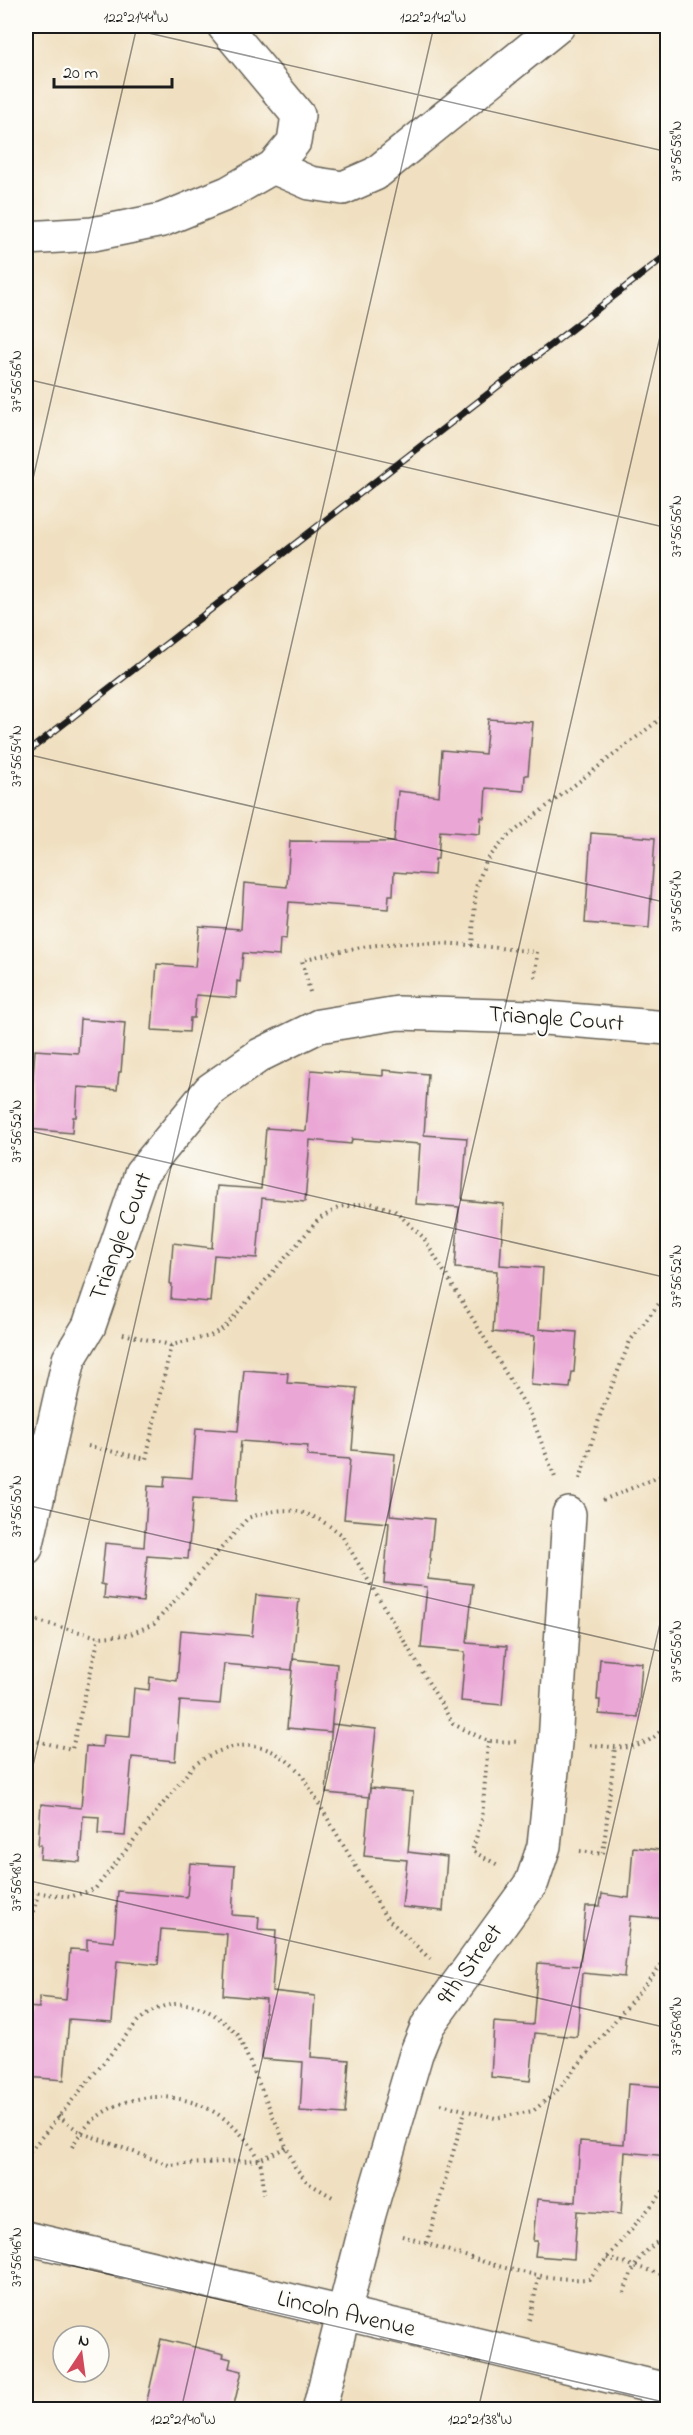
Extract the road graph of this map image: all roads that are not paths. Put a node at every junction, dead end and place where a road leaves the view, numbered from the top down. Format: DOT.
graph roads {
  1 [pos="224,26"];
  2 [pos="558,26"];
  3 [pos="273,167"];
  4 [pos="26,238"];
  5 [pos="668,1028"];
  6 [pos="569,1514"];
  7 [pos="26,1548"];
  8 [pos="26,2238"];
  9 [pos="342,2315"];
  10 [pos="668,2390"];
  11 [pos="319,2409"];
  1 -- 3 [label="street"];
  2 -- 3 [label="street"];
  3 -- 4 [label="street"];
  5 -- 7 [label="street, Triangle Court"];
  6 -- 9 [label="street, 9th Street"];
  8 -- 9 [label="street, Lincoln Avenue"];
  9 -- 10 [label="street, Lincoln Avenue"];
  9 -- 11 [label="street, 9th Street"];
}
